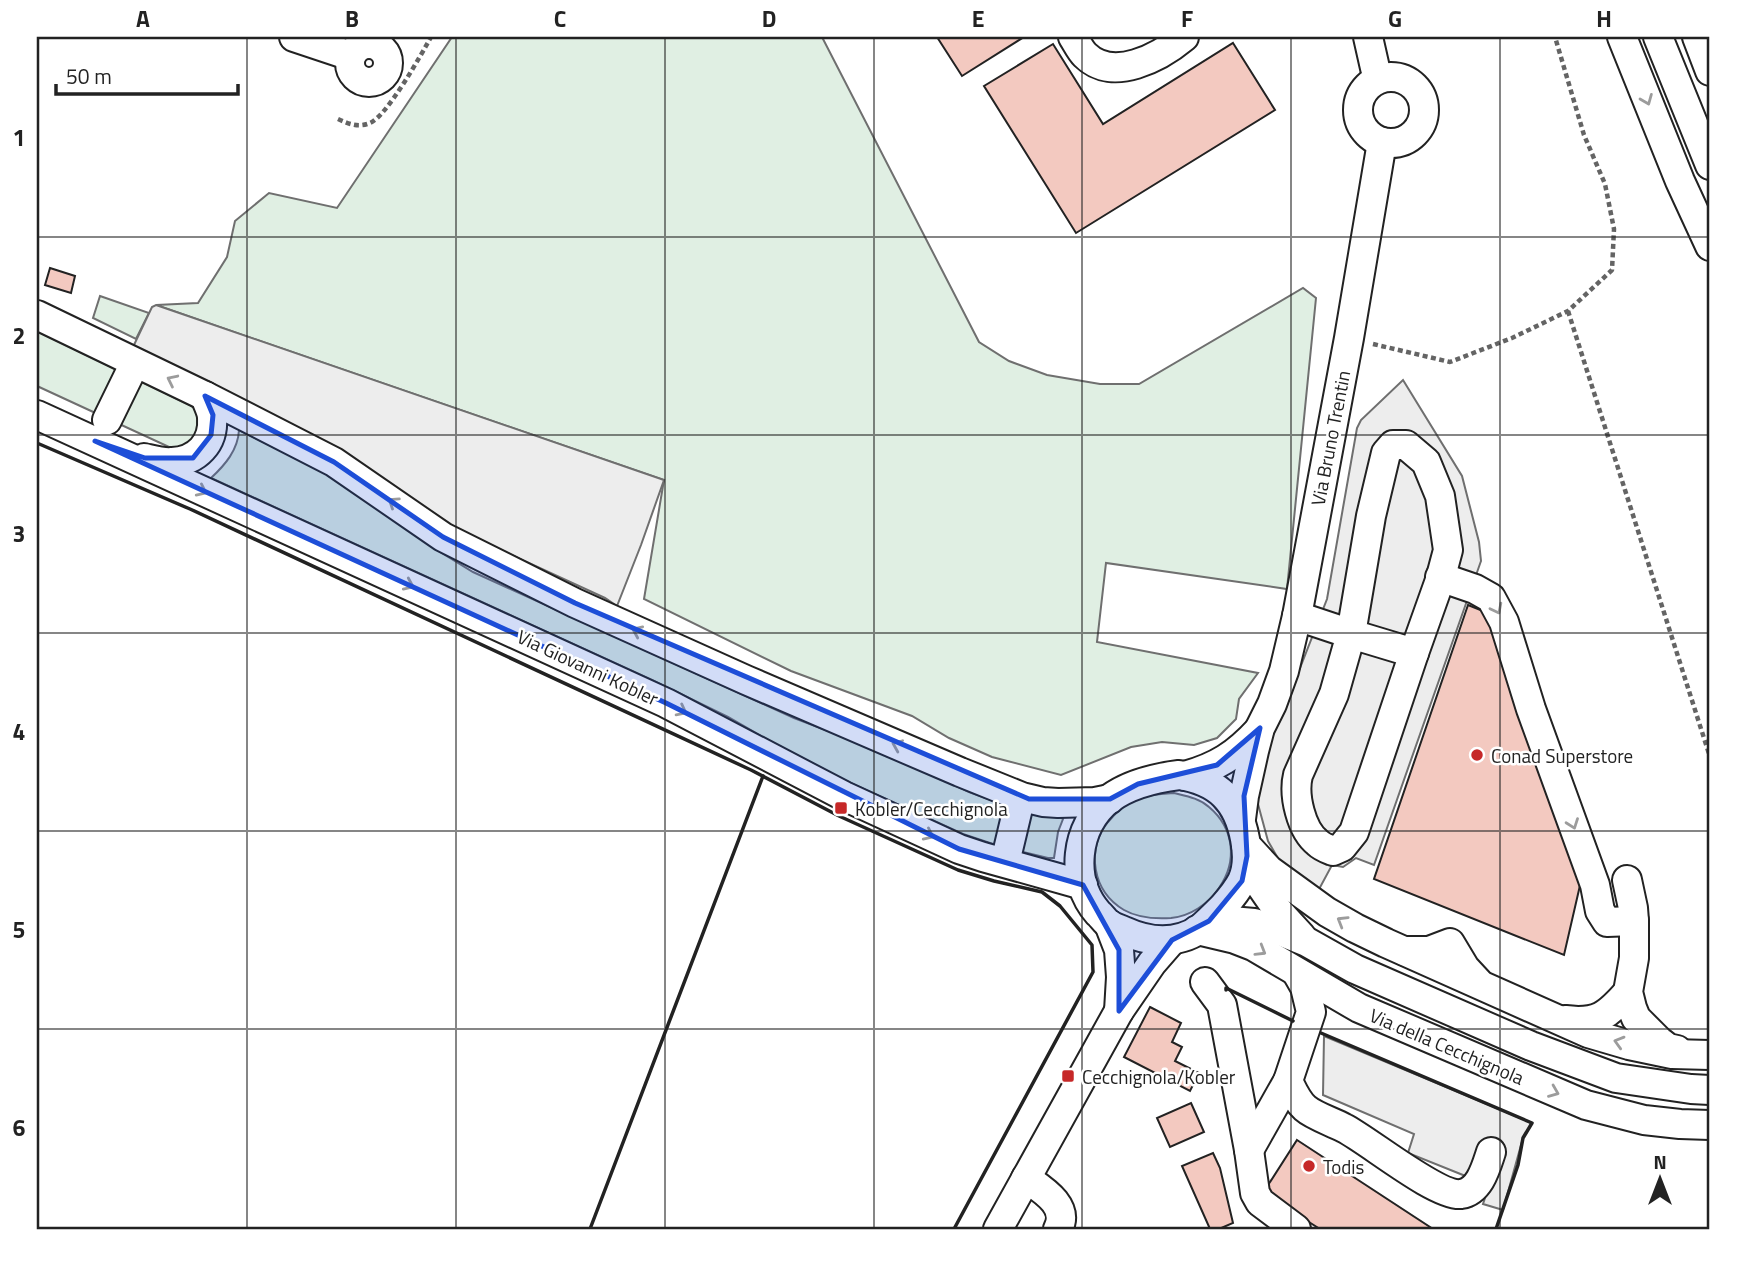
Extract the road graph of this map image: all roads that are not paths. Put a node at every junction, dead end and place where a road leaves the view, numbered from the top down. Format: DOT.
graph roads {
  1 [pos="294,37"];
  2 [pos="1073,37"];
  3 [pos="1184,37"];
  4 [pos="1368,37"];
  5 [pos="1622,37"];
  6 [pos="1658,37"];
  7 [pos="1697,37"];
  8 [pos="351,56"];
  9 [pos="1710,71"];
  10 [pos="1379,78"];
  11 [pos="1382,142"];
  12 [pos="1710,164"];
  13 [pos="1710,246"];
  14 [pos="37,314"];
  15 [pos="129,375"];
  16 [pos="205,396"];
  17 [pos="37,415"];
  18 [pos="101,430"];
  19 [pos="1440,577"];
  20 [pos="1297,616"];
  21 [pos="1350,634"];
  22 [pos="1414,653"];
  23 [pos="1261,728"];
  24 [pos="1185,776"];
  25 [pos="1110,799"];
  26 [pos="1018,808"];
  27 [pos="1245,844"];
  28 [pos="1008,850"];
  29 [pos="1627,880"];
  30 [pos="1083,886"];
  31 [pos="1634,921"];
  32 [pos="1109,924"];
  33 [pos="1192,930"];
  34 [pos="1307,942"];
  35 [pos="1297,973"];
  36 [pos="1205,982"];
  37 [pos="1628,992"];
  38 [pos="1359,1008"];
  39 [pos="1119,1011"];
  40 [pos="1311,1012"];
  41 [pos="1558,1019"];
  42 [pos="1704,1055"];
  43 [pos="1288,1081"];
  44 [pos="1710,1090"];
  45 [pos="1710,1125"];
  46 [pos="1249,1150"];
  47 [pos="1491,1152"];
  48 [pos="1027,1178"];
  49 [pos="998,1229"];
  50 [pos="1058,1229"];
  51 [pos="1296,1229"];
  1 -- 8 [label="street"];
  2 -- 3 [label="street"];
  4 -- 10 [label="street"];
  5 -- 13 [label="street, one-way"];
  6 -- 12 [label="street"];
  7 -- 9 [label="street"];
  10 -- 11 [label="street"];
  10 -- 11 [label="street"];
  11 -- 20 [label="street, Via Bruno Trentin"];
  16 -- 14 [label="street, one-way"];
  15 -- 18 [label="street"];
  16 -- 18 [label="street, Via Giovanni Kobler"];
  25 -- 16 [label="street, one-way"];
  17 -- 18 [label="street, Via Giovanni Kobler"];
  18 -- 30 [label="street, Via Giovanni Kobler, one-way"];
  19 -- 21 [label="street"];
  19 -- 22 [label="street"];
  19 -- 31 [label="street, one-way"];
  20 -- 21 [label="street"];
  20 -- 23 [label="street, Via Bruno Trentin"];
  21 -- 22 [label="street"];
  21 -- 22 [label="street"];
  23 -- 24 [label="street, Via Bruno Trentin"];
  23 -- 27 [label="street, Via Bruno Trentin"];
  24 -- 25 [label="street"];
  24 -- 27 [label="street"];
  25 -- 30 [label="street"];
  26 -- 28 [label="street"];
  27 -- 33 [label="street"];
  27 -- 34 [label="street, Via della Cecchignola"];
  41 -- 27 [label="street, one-way"];
  29 -- 31 [label="street"];
  30 -- 32 [label="street"];
  31 -- 37 [label="street"];
  32 -- 33 [label="street"];
  32 -- 39 [label="street"];
  33 -- 34 [label="street, Via della Cecchignola"];
  33 -- 35 [label="street, Via della Cecchignola, one-way"];
  33 -- 39 [label="street"];
  34 -- 44 [label="street, Via della Cecchignola"];
  35 -- 38 [label="street, Via della Cecchignola"];
  35 -- 40 [label="street"];
  36 -- 46 [label="street"];
  37 -- 41 [label="street"];
  37 -- 42 [label="street"];
  38 -- 40 [label="street"];
  38 -- 45 [label="street, Via della Cecchignola, one-way"];
  39 -- 48 [label="street"];
  40 -- 43 [label="street"];
  42 -- 41 [label="street, one-way"];
  43 -- 46 [label="street"];
  43 -- 47 [label="street"];
  46 -- 51 [label="street"];
  48 -- 49 [label="street"];
  48 -- 50 [label="street"];
}
